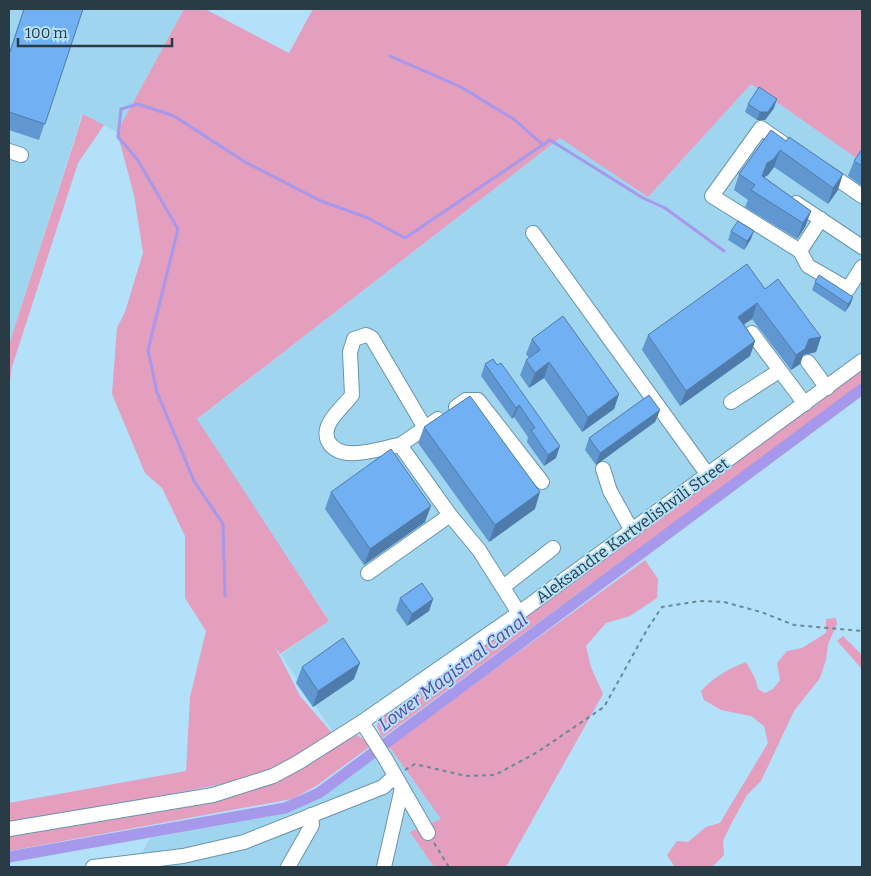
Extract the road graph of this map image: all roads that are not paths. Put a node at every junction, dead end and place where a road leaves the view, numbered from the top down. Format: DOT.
graph roads {
  1 [pos="792,149"];
  2 [pos="816,165"];
  3 [pos="783,194"];
  4 [pos="862,196"];
  5 [pos="821,219"];
  6 [pos="533,232"];
  7 [pos="862,247"];
  8 [pos="800,251"];
  9 [pos="862,267"];
  10 [pos="752,333"];
  11 [pos="862,361"];
  12 [pos="808,362"];
  13 [pos="779,371"];
  14 [pos="827,388"];
  15 [pos="731,402"];
  16 [pos="804,404"];
  17 [pos="426,428"];
  18 [pos="400,445"];
  19 [pos="603,469"];
  20 [pos="708,475"];
  21 [pos="542,482"];
  22 [pos="450,515"];
  23 [pos="632,532"];
  24 [pos="553,548"];
  25 [pos="368,573"];
  26 [pos="502,587"];
  27 [pos="519,613"];
  28 [pos="365,727"];
  29 [pos="398,782"];
  30 [pos="311,815"];
  31 [pos="9,829"];
  32 [pos="428,833"];
  33 [pos="389,845"];
  34 [pos="180,862"];
  35 [pos="118,865"];
  36 [pos="93,867"];
  37 [pos="288,867"];
  38 [pos="384,867"];
  39 [pos="396,867"];
  1 -- 8 [label="street"];
  2 -- 4 [label="street"];
  3 -- 5 [label="street"];
  5 -- 7 [label="street"];
  5 -- 8 [label="street"];
  6 -- 20 [label="street"];
  8 -- 9 [label="street"];
  10 -- 13 [label="street"];
  11 -- 14 [label="street, Aleksandre Kartvelishvili Street"];
  12 -- 14 [label="street"];
  13 -- 15 [label="street"];
  13 -- 16 [label="street"];
  14 -- 16 [label="street, Aleksandre Kartvelishvili Street"];
  16 -- 20 [label="street, Aleksandre Kartvelishvili Street"];
  17 -- 18 [label="street"];
  17 -- 18 [label="street"];
  17 -- 21 [label="street"];
  18 -- 22 [label="street"];
  19 -- 23 [label="street"];
  20 -- 23 [label="street, Aleksandre Kartvelishvili Street"];
  22 -- 25 [label="street"];
  22 -- 26 [label="street"];
  23 -- 27 [label="street, Aleksandre Kartvelishvili Street"];
  24 -- 26 [label="street"];
  26 -- 27 [label="street"];
  27 -- 28 [label="street, Aleksandre Kartvelishvili Street"];
  28 -- 29 [label="street"];
  28 -- 31 [label="street, Aleksandre Kartvelishvili Street"];
  29 -- 30 [label="street"];
  29 -- 32 [label="street"];
  29 -- 33 [label="street"];
  30 -- 34 [label="street"];
  30 -- 37 [label="street"];
  33 -- 38 [label="street"];
  33 -- 39 [label="street"];
  34 -- 35 [label="street"];
  35 -- 36 [label="street"];
}
